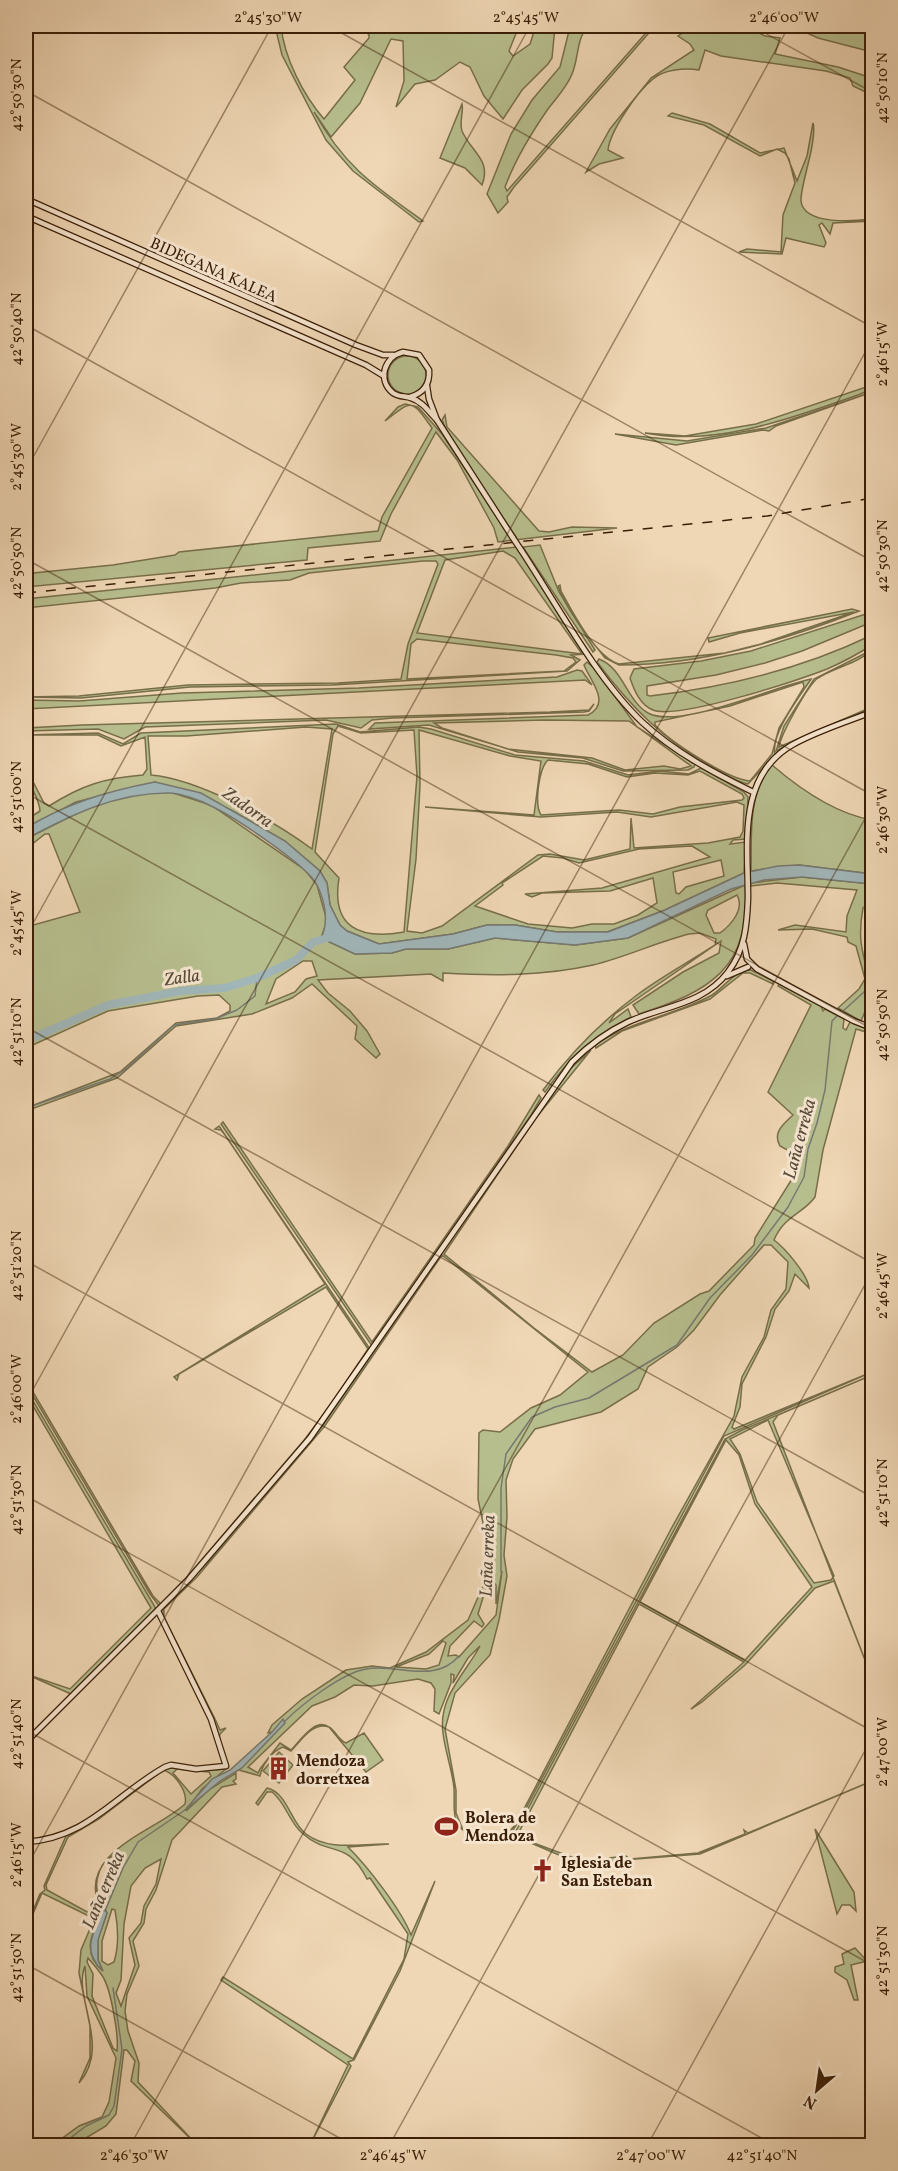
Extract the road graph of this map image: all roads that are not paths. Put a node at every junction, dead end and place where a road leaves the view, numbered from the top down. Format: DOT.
graph roads {
  1 [pos="26,199"];
  2 [pos="26,216"];
  3 [pos="394,355"];
  4 [pos="384,376"];
  5 [pos="427,386"];
  6 [pos="410,397"];
  7 [pos="437,420"];
  8 [pos="873,712"];
  9 [pos="753,792"];
  10 [pos="744,941"];
  11 [pos="737,958"];
  12 [pos="749,965"];
  13 [pos="723,979"];
  14 [pos="873,1028"];
  15 [pos="158,1611"];
  16 [pos="26,1742"];
  17 [pos="26,1842"];
  1 -- 3 [label="street, BIDEGANA KALEA"];
  2 -- 4 [label="street, BIDEGANA KALEA"];
  3 -- 4 [label="street"];
  3 -- 5 [label="street"];
  4 -- 6 [label="street"];
  5 -- 6 [label="street"];
  5 -- 7 [label="street"];
  6 -- 7 [label="street"];
  7 -- 9 [label="street, bridge"];
  8 -- 9 [label="street"];
  9 -- 10 [label="street"];
  10 -- 11 [label="street"];
  10 -- 12 [label="street"];
  11 -- 12 [label="street"];
  11 -- 13 [label="street"];
  12 -- 13 [label="street"];
  12 -- 14 [label="street"];
  13 -- 15 [label="street"];
  15 -- 16 [label="street"];
  15 -- 17 [label="street"];
}
